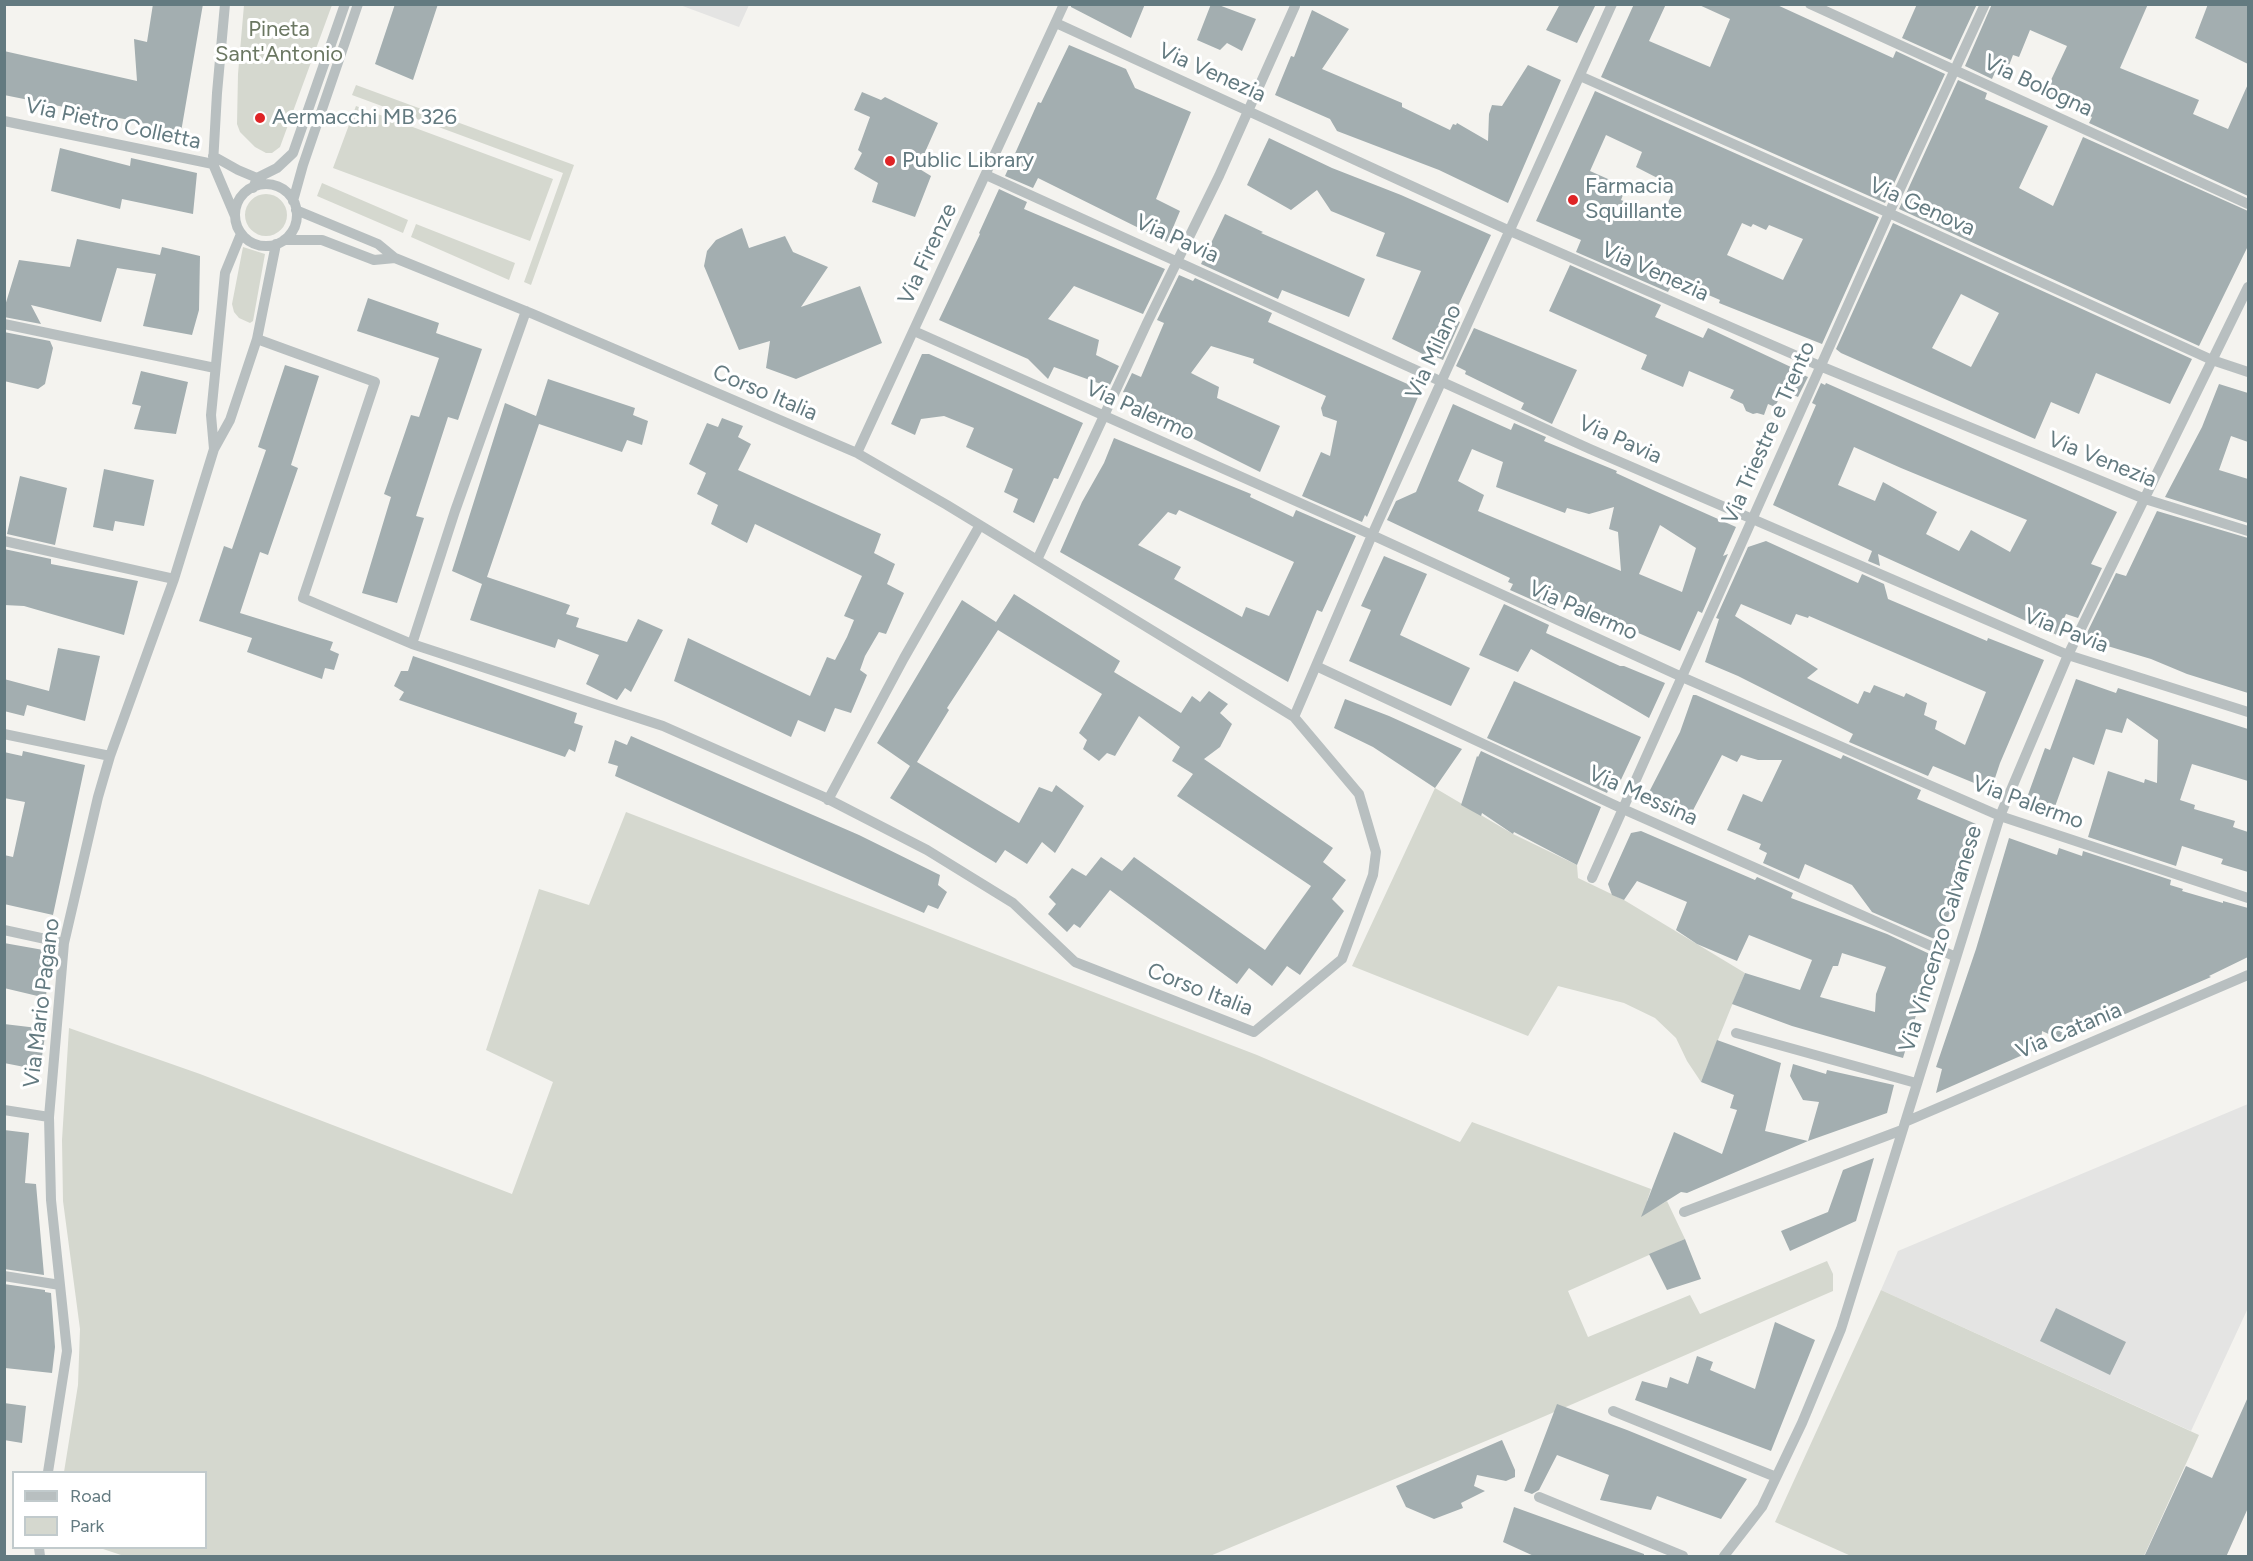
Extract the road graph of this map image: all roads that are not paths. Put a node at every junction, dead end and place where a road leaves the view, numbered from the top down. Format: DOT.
graph roads {
  1 [pos="225,4"];
  2 [pos="345,4"];
  3 [pos="358,4"];
  4 [pos="1064,4"];
  5 [pos="1612,4"];
  6 [pos="1810,4"];
  7 [pos="1985,4"];
  8 [pos="1295,6"];
  9 [pos="1056,23"];
  10 [pos="1956,70"];
  11 [pos="1580,76"];
  12 [pos="1249,111"];
  13 [pos="4,121"];
  14 [pos="213,160"];
  15 [pos="986,176"];
  16 [pos="255,183"];
  17 [pos="2248,204"];
  18 [pos="295,206"];
  19 [pos="1889,213"];
  20 [pos="235,216"];
  21 [pos="1510,231"];
  22 [pos="241,234"];
  23 [pos="280,242"];
  24 [pos="395,258"];
  25 [pos="1178,261"];
  26 [pos="2248,287"];
  27 [pos="526,311"];
  28 [pos="4,324"];
  29 [pos="914,332"];
  30 [pos="257,339"];
  31 [pos="2212,360"];
  32 [pos="1820,366"];
  33 [pos="215,368"];
  34 [pos="2248,372"];
  35 [pos="1441,382"];
  36 [pos="1103,416"];
  37 [pos="214,449"];
  38 [pos="857,453"];
  39 [pos="2145,499"];
  40 [pos="1752,519"];
  41 [pos="980,525"];
  42 [pos="2248,531"];
  43 [pos="1372,535"];
  44 [pos="4,541"];
  45 [pos="1036,560"];
  46 [pos="174,579"];
  47 [pos="412,644"];
  48 [pos="2068,655"];
  49 [pos="1316,666"];
  50 [pos="1682,677"];
  51 [pos="2248,712"];
  52 [pos="1294,717"];
  53 [pos="4,734"];
  54 [pos="110,756"];
  55 [pos="828,800"];
  56 [pos="1623,809"];
  57 [pos="2000,816"];
  58 [pos="1592,878"];
  59 [pos="2248,898"];
  60 [pos="4,930"];
  61 [pos="64,943"];
  62 [pos="1956,957"];
  63 [pos="2248,975"];
  64 [pos="1736,1033"];
  65 [pos="1916,1083"];
  66 [pos="4,1110"];
  67 [pos="49,1117"];
  68 [pos="1903,1126"];
  69 [pos="1684,1212"];
  70 [pos="4,1276"];
  71 [pos="60,1285"];
  72 [pos="1613,1411"];
  73 [pos="48,1471"];
  74 [pos="1776,1477"];
  75 [pos="1539,1497"];
  76 [pos="1683,1557"];
  77 [pos="1724,1557"];
  1 -- 14 [label="street"];
  2 -- 16 [label="street"];
  3 -- 18 [label="street, Via Mario Pagano"];
  4 -- 9 [label="street, Via Firenze"];
  5 -- 11 [label="street, Via Milano"];
  6 -- 10 [label="street, Via Bologna"];
  7 -- 10 [label="street, Via Triestre e Trento"];
  8 -- 12 [label="street"];
  9 -- 12 [label="street, Via Venezia"];
  9 -- 15 [label="street, Via Firenze"];
  10 -- 17 [label="street, Via Bologna"];
  10 -- 19 [label="street, Via Triestre e Trento"];
  11 -- 19 [label="street, Via Genova"];
  11 -- 21 [label="street, Via Milano"];
  12 -- 21 [label="street, Via Venezia"];
  12 -- 25 [label="street"];
  13 -- 14 [label="street, Via Pietro Colletta"];
  14 -- 16 [label="street"];
  14 -- 20 [label="street"];
  15 -- 25 [label="street, Via Pavia"];
  15 -- 29 [label="street, Via Firenze"];
  16 -- 18 [label="street"];
  16 -- 20 [label="street"];
  18 -- 23 [label="street, Via Mario Pagano"];
  18 -- 24 [label="street, Corso Italia"];
  19 -- 31 [label="street, Via Genova"];
  19 -- 32 [label="street, Via Triestre e Trento"];
  20 -- 22 [label="street"];
  21 -- 32 [label="street, Via Venezia"];
  21 -- 35 [label="street, Via Milano"];
  22 -- 23 [label="street"];
  22 -- 33 [label="street, Via Mario Pagano"];
  23 -- 24 [label="street, Corso Italia"];
  23 -- 30 [label="street, Via Mario Pagano"];
  24 -- 27 [label="street, Corso Italia"];
  25 -- 35 [label="street, Via Pavia"];
  25 -- 36 [label="street"];
  26 -- 31 [label="street, Via Vincenzo Calvanese"];
  27 -- 38 [label="street, Corso Italia"];
  27 -- 47 [label="street"];
  28 -- 33 [label="street"];
  29 -- 36 [label="street, Via Palermo"];
  29 -- 38 [label="street, Via Firenze"];
  30 -- 37 [label="street, Via Mario Pagano"];
  30 -- 47 [label="street, Corso Italia"];
  31 -- 34 [label="street, Via Genova"];
  31 -- 39 [label="street, Via Vincenzo Calvanese"];
  32 -- 39 [label="street, Via Venezia"];
  32 -- 40 [label="street, Via Triestre e Trento"];
  33 -- 37 [label="street, Via Mario Pagano"];
  35 -- 40 [label="street, Via Pavia"];
  35 -- 43 [label="street, Via Milano"];
  36 -- 43 [label="street, Via Palermo"];
  36 -- 45 [label="street"];
  37 -- 46 [label="street, Via Mario Pagano"];
  38 -- 41 [label="street, Corso Italia"];
  39 -- 42 [label="street, Via Venezia"];
  39 -- 48 [label="street, Via Vincenzo Calvanese"];
  40 -- 48 [label="street, Via Pavia"];
  40 -- 50 [label="street, Via Triestre e Trento"];
  41 -- 45 [label="street, Corso Italia"];
  41 -- 55 [label="street"];
  43 -- 49 [label="street, Via Milano"];
  43 -- 50 [label="street, Via Palermo"];
  44 -- 46 [label="street"];
  45 -- 52 [label="street, Corso Italia"];
  46 -- 54 [label="street, Via Mario Pagano"];
  47 -- 55 [label="street, Corso Italia"];
  48 -- 51 [label="street, Via Pavia"];
  48 -- 57 [label="street, Via Vincenzo Calvanese"];
  49 -- 52 [label="street, Via Milano"];
  49 -- 56 [label="street, Via Messina"];
  50 -- 56 [label="street, Via Triestre e Trento"];
  50 -- 57 [label="street, Via Palermo"];
  52 -- 55 [label="street, Corso Italia"];
  53 -- 54 [label="street"];
  54 -- 61 [label="street, Via Mario Pagano"];
  56 -- 58 [label="street, Via Triestre e Trento"];
  56 -- 62 [label="street, Via Messina"];
  57 -- 59 [label="street, Via Palermo"];
  57 -- 62 [label="street, Via Vincenzo Calvanese"];
  60 -- 61 [label="street"];
  61 -- 67 [label="street, Via Mario Pagano"];
  62 -- 65 [label="street, Via Vincenzo Calvanese"];
  63 -- 68 [label="street, Via Catania"];
  64 -- 65 [label="street, Via Vincenzo Calvanese"];
  65 -- 68 [label="street, Via Vincenzo Calvanese"];
  66 -- 67 [label="street"];
  67 -- 71 [label="street, Via Mario Pagano"];
  68 -- 69 [label="street"];
  68 -- 74 [label="street, Via Vincenzo Calvanese"];
  70 -- 71 [label="street"];
  71 -- 73 [label="street, Via Mario Pagano"];
  72 -- 74 [label="street"];
  74 -- 77 [label="street, Via Vincenzo Calvanese"];
  75 -- 76 [label="street"];
}
